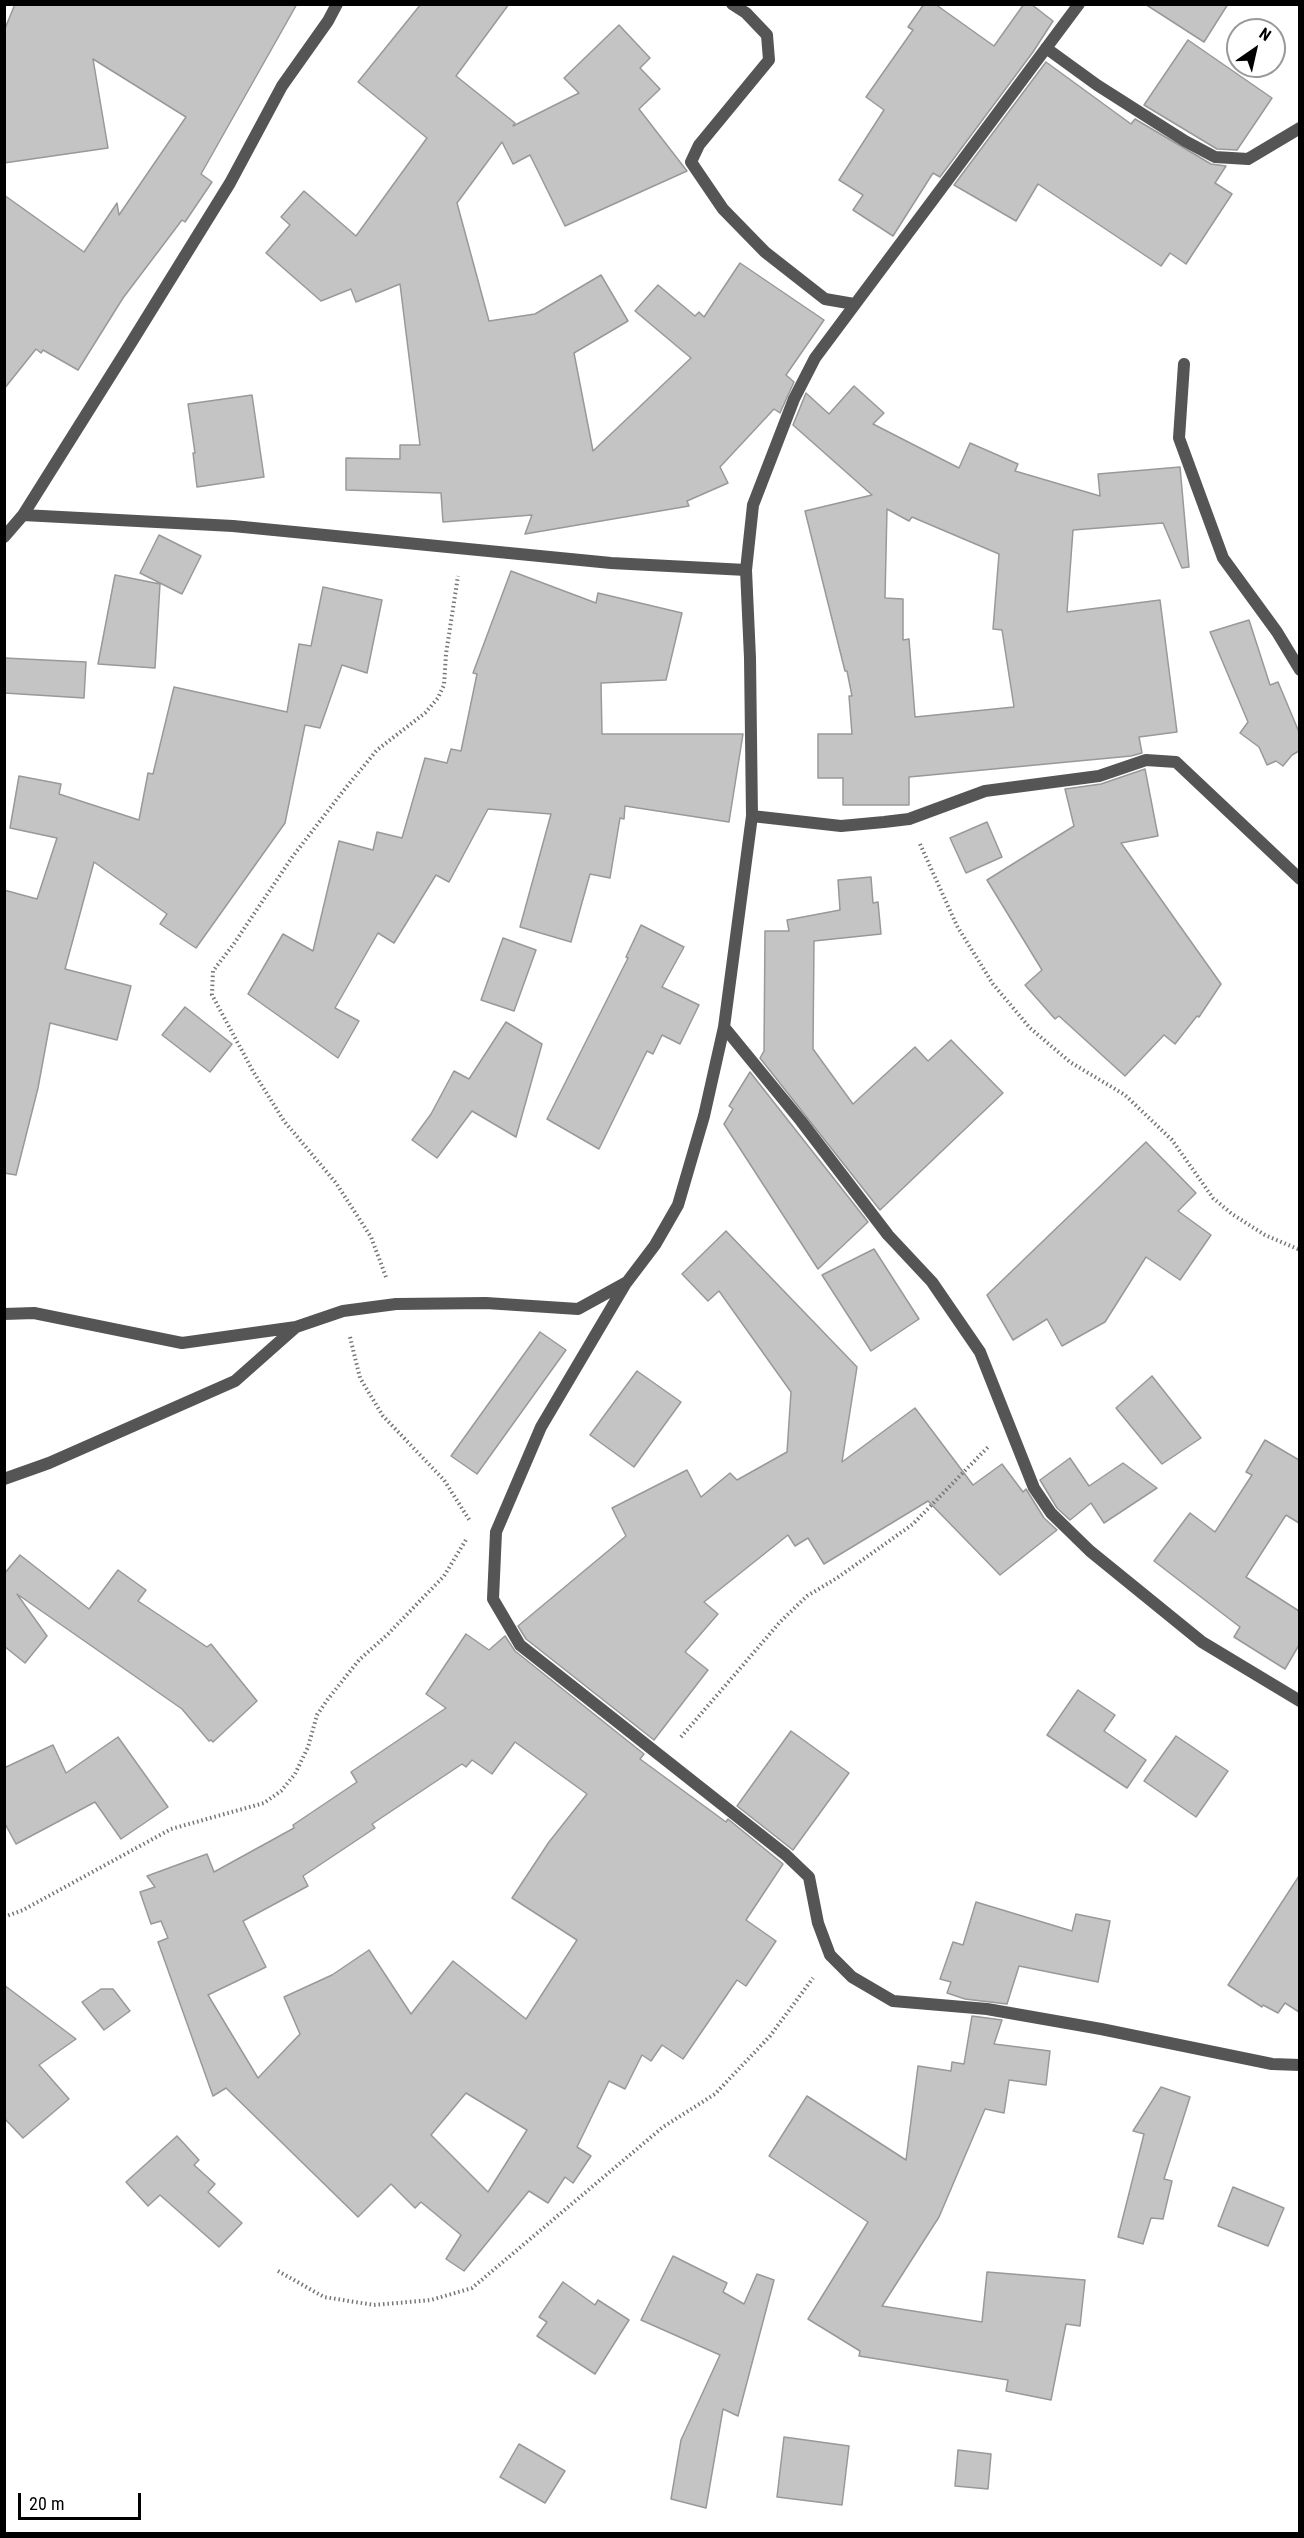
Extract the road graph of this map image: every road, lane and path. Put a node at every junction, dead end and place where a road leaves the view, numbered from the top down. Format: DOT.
graph roads {
  1 [pos="337,4"];
  2 [pos="732,4"];
  3 [pos="1079,4"];
  4 [pos="1046,48"];
  5 [pos="1299,128"];
  6 [pos="854,304"];
  7 [pos="1184,364"];
  8 [pos="23,515"];
  9 [pos="4,537"];
  10 [pos="463,548"];
  11 [pos="746,570"];
  12 [pos="1299,670"];
  13 [pos="752,816"];
  14 [pos="909,819"];
  15 [pos="1299,879"];
  16 [pos="724,1027"];
  17 [pos="1299,1250"];
  18 [pos="627,1282"];
  19 [pos="396,1304"];
  20 [pos="343,1311"];
  21 [pos="4,1314"];
  22 [pos="297,1326"];
  23 [pos="1010,1424"];
  24 [pos="4,1479"];
  25 [pos="468,1537"];
  26 [pos="494,1560"];
  27 [pos="1299,1701"];
  28 [pos="663,1757"];
  29 [pos="4,1917"];
  30 [pos="830,1955"];
  31 [pos="1299,2065"];
  32 [pos="278,2271"];
  1 -- 8 [label="street"];
  2 -- 6 [label="street"];
  3 -- 4 [label="street"];
  4 -- 5 [label="street"];
  4 -- 6 [label="street"];
  6 -- 11 [label="street"];
  7 -- 12 [label="street"];
  8 -- 9 [label="street"];
  8 -- 10 [label="street"];
  10 -- 11 [label="street"];
  10 -- 19 [label="path"];
  11 -- 13 [label="street"];
  13 -- 14 [label="street"];
  13 -- 16 [label="street"];
  14 -- 15 [label="street"];
  14 -- 17 [label="path"];
  16 -- 18 [label="street"];
  16 -- 23 [label="street"];
  18 -- 19 [label="street"];
  18 -- 26 [label="street"];
  19 -- 20 [label="street"];
  20 -- 22 [label="street"];
  20 -- 26 [label="path"];
  21 -- 22 [label="street"];
  22 -- 24 [label="street"];
  23 -- 27 [label="street"];
  23 -- 28 [label="path"];
  25 -- 29 [label="path"];
  26 -- 28 [label="street"];
  28 -- 30 [label="street"];
  30 -- 31 [label="street"];
  30 -- 32 [label="path"];
}
